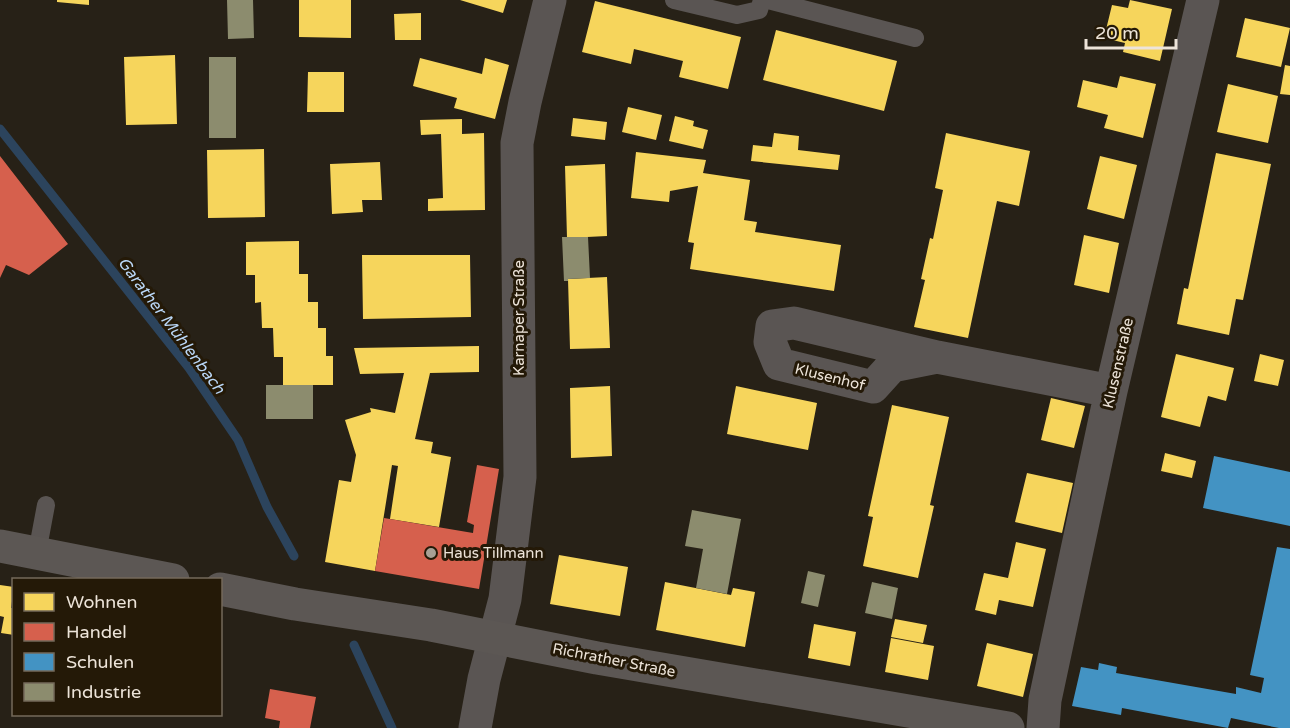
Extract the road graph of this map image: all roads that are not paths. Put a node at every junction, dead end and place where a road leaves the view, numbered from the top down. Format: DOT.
graph roads {
  1 [pos="550,0"];
  2 [pos="674,0"];
  3 [pos="762,0"];
  4 [pos="768,0"];
  5 [pos="1203,0"];
  6 [pos="915,38"];
  7 [pos="937,357"];
  8 [pos="1111,391"];
  9 [pos="46,505"];
  10 [pos="0,546"];
  11 [pos="37,553"];
  12 [pos="69,570"];
  13 [pos="161,578"];
  14 [pos="222,589"];
  15 [pos="496,638"];
  16 [pos="475,728"];
  17 [pos="1008,728"];
  18 [pos="1043,728"];
  1 -- 15 [label="street, Karnaper Straße"];
  2 -- 3 [label="lane"];
  4 -- 6 [label="lane"];
  5 -- 8 [label="street, Klusenstraße"];
  7 -- 8 [label="street"];
  8 -- 18 [label="street, Klusenstraße"];
  9 -- 11 [label="lane"];
  10 -- 11 [label="main road"];
  11 -- 12 [label="main road"];
  12 -- 13 [label="main road"];
  14 -- 15 [label="main road, Richrather Straße"];
  15 -- 16 [label="street, Karnaper Straße"];
  15 -- 17 [label="main road, Richrather Straße"];
}
